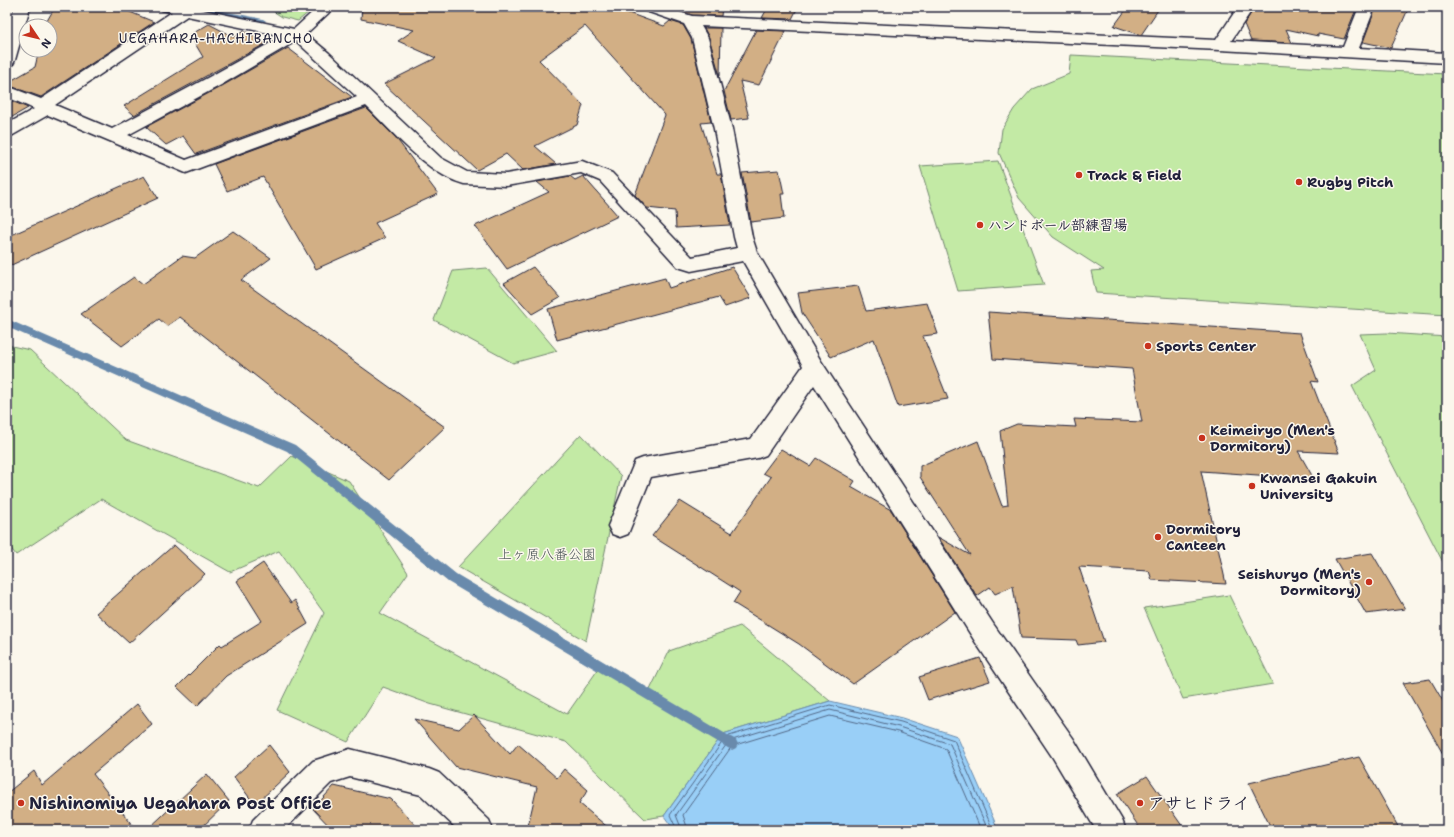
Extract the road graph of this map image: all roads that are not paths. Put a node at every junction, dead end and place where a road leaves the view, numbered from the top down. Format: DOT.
graph roads {
  1 [pos="22,7"];
  2 [pos="167,7"];
  3 [pos="327,7"];
  4 [pos="648,7"];
  5 [pos="1246,7"];
  6 [pos="1367,7"];
  7 [pos="184,11"];
  8 [pos="690,21"];
  9 [pos="297,34"];
  10 [pos="1220,45"];
  11 [pos="1349,53"];
  12 [pos="1447,58"];
  13 [pos="7,59"];
  14 [pos="7,91"];
  15 [pos="368,99"];
  16 [pos="45,107"];
  17 [pos="7,131"];
  18 [pos="113,136"];
  19 [pos="748,253"];
  20 [pos="814,367"];
  21 [pos="620,526"];
  22 [pos="263,830"];
  23 [pos="479,830"];
  24 [pos="1112,830"];
  1 -- 13 [label="street"];
  2 -- 7 [label="street"];
  3 -- 9 [label="street"];
  4 -- 8 [label="street"];
  5 -- 10 [label="street"];
  6 -- 11 [label="street"];
  7 -- 9 [label="street"];
  7 -- 16 [label="street"];
  8 -- 10 [label="street"];
  8 -- 19 [label="street"];
  9 -- 15 [label="street"];
  9 -- 18 [label="street"];
  10 -- 11 [label="street"];
  11 -- 12 [label="street"];
  14 -- 16 [label="street"];
  15 -- 18 [label="street"];
  15 -- 19 [label="street"];
  16 -- 17 [label="street"];
  16 -- 18 [label="street"];
  19 -- 20 [label="street"];
  20 -- 21 [label="street"];
  20 -- 24 [label="street"];
  22 -- 23 [label="street"];
}
